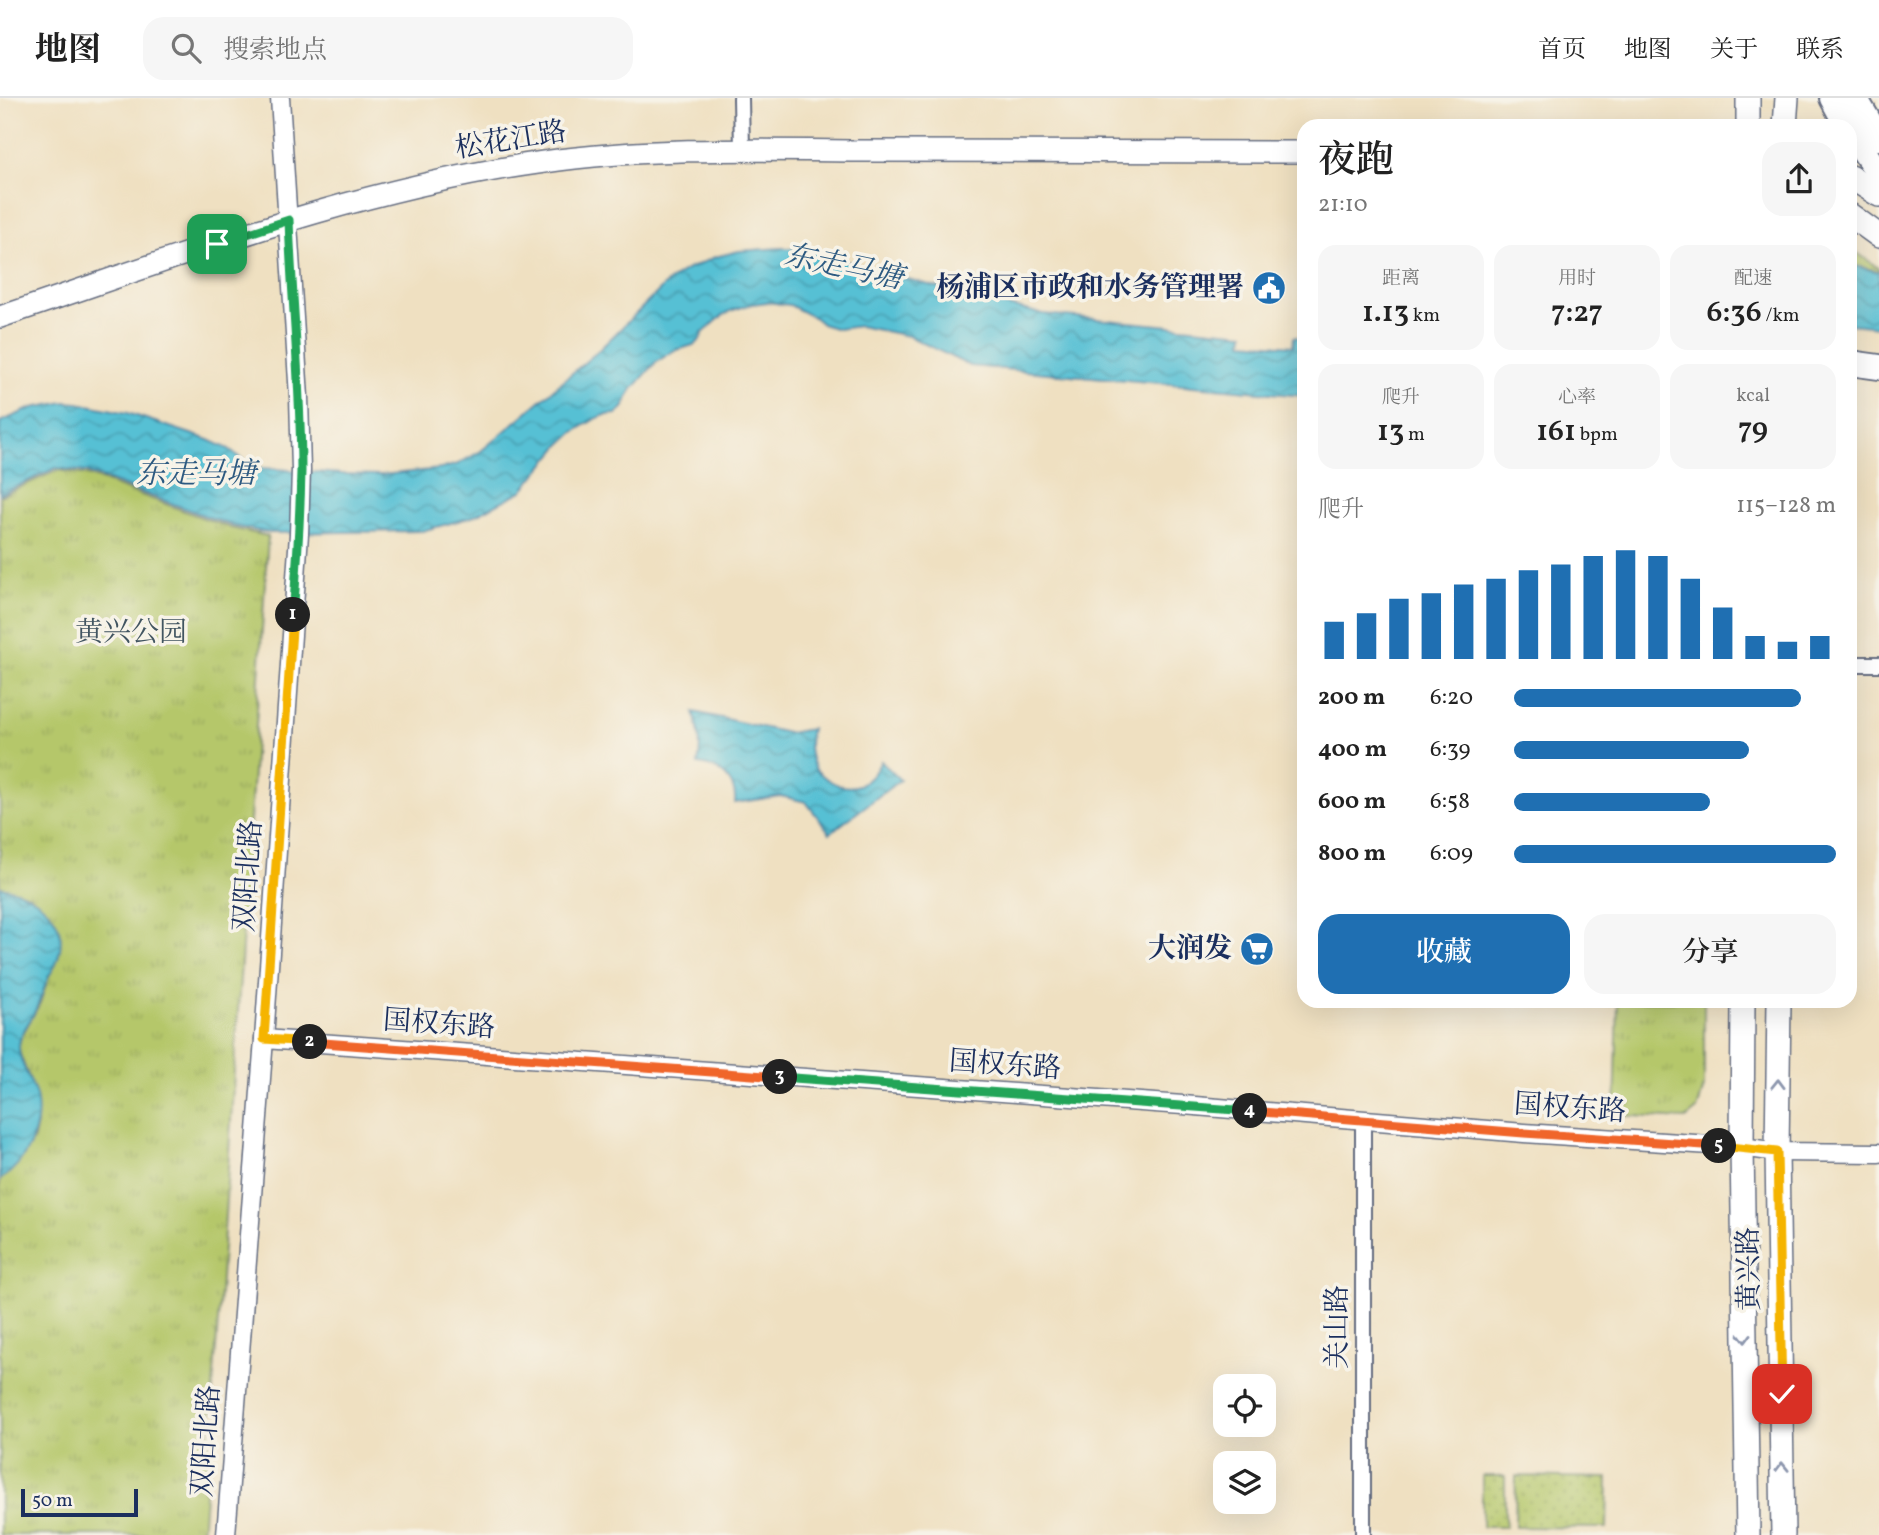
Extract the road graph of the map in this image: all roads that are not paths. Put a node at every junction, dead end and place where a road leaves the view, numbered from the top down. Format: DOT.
graph roads {
  1 [pos="279,98"];
  2 [pos="741,98"];
  3 [pos="1748,98"];
  4 [pos="1787,98"];
  5 [pos="1832,98"];
  6 [pos="1855,98"];
  7 [pos="1748,119"];
  8 [pos="1785,119"];
  9 [pos="1843,119"];
  10 [pos="1879,138"];
  11 [pos="1857,141"];
  12 [pos="742,150"];
  13 [pos="1297,152"];
  14 [pos="1879,174"];
  15 [pos="1857,181"];
  16 [pos="1879,195"];
  17 [pos="289,220"];
  18 [pos="1857,220"];
  19 [pos="1879,236"];
  20 [pos="1,314"];
  21 [pos="1857,364"];
  22 [pos="1879,367"];
  23 [pos="1857,664"];
  24 [pos="1879,664"];
  25 [pos="1743,1008"];
  26 [pos="1779,1008"];
  27 [pos="264,1039"];
  28 [pos="1363,1120"];
  29 [pos="1742,1147"];
  30 [pos="1777,1152"];
  31 [pos="1879,1153"];
  32 [pos="226,1535"];
  33 [pos="1363,1535"];
  34 [pos="1748,1535"];
  35 [pos="1783,1535"];
  1 -- 17 [label="street, 双阳北路"];
  2 -- 12 [label="street"];
  3 -- 7 [label="main road"];
  4 -- 8 [label="main road"];
  5 -- 9 [label="highway"];
  6 -- 10 [label="highway"];
  11 -- 14 [label="highway"];
  12 -- 13 [label="main road, 松花江路"];
  12 -- 17 [label="main road, 松花江路"];
  15 -- 16 [label="main road"];
  17 -- 20 [label="main road, 松花江路"];
  17 -- 27 [label="street, 双阳北路"];
  18 -- 19 [label="main road"];
  21 -- 22 [label="highway"];
  23 -- 24 [label="street"];
  25 -- 29 [label="main road, 黄兴路"];
  30 -- 26 [label="main road, 黄兴路, one-way"];
  27 -- 28 [label="street, 国权东路"];
  27 -- 32 [label="street, 双阳北路"];
  28 -- 29 [label="street, 国权东路"];
  28 -- 33 [label="street, 关山路"];
  29 -- 30 [label="street, 国权东路"];
  29 -- 34 [label="main road, 黄兴路, one-way"];
  30 -- 31 [label="street, 国权东路"];
  35 -- 30 [label="main road, 黄兴路, one-way"];
}
